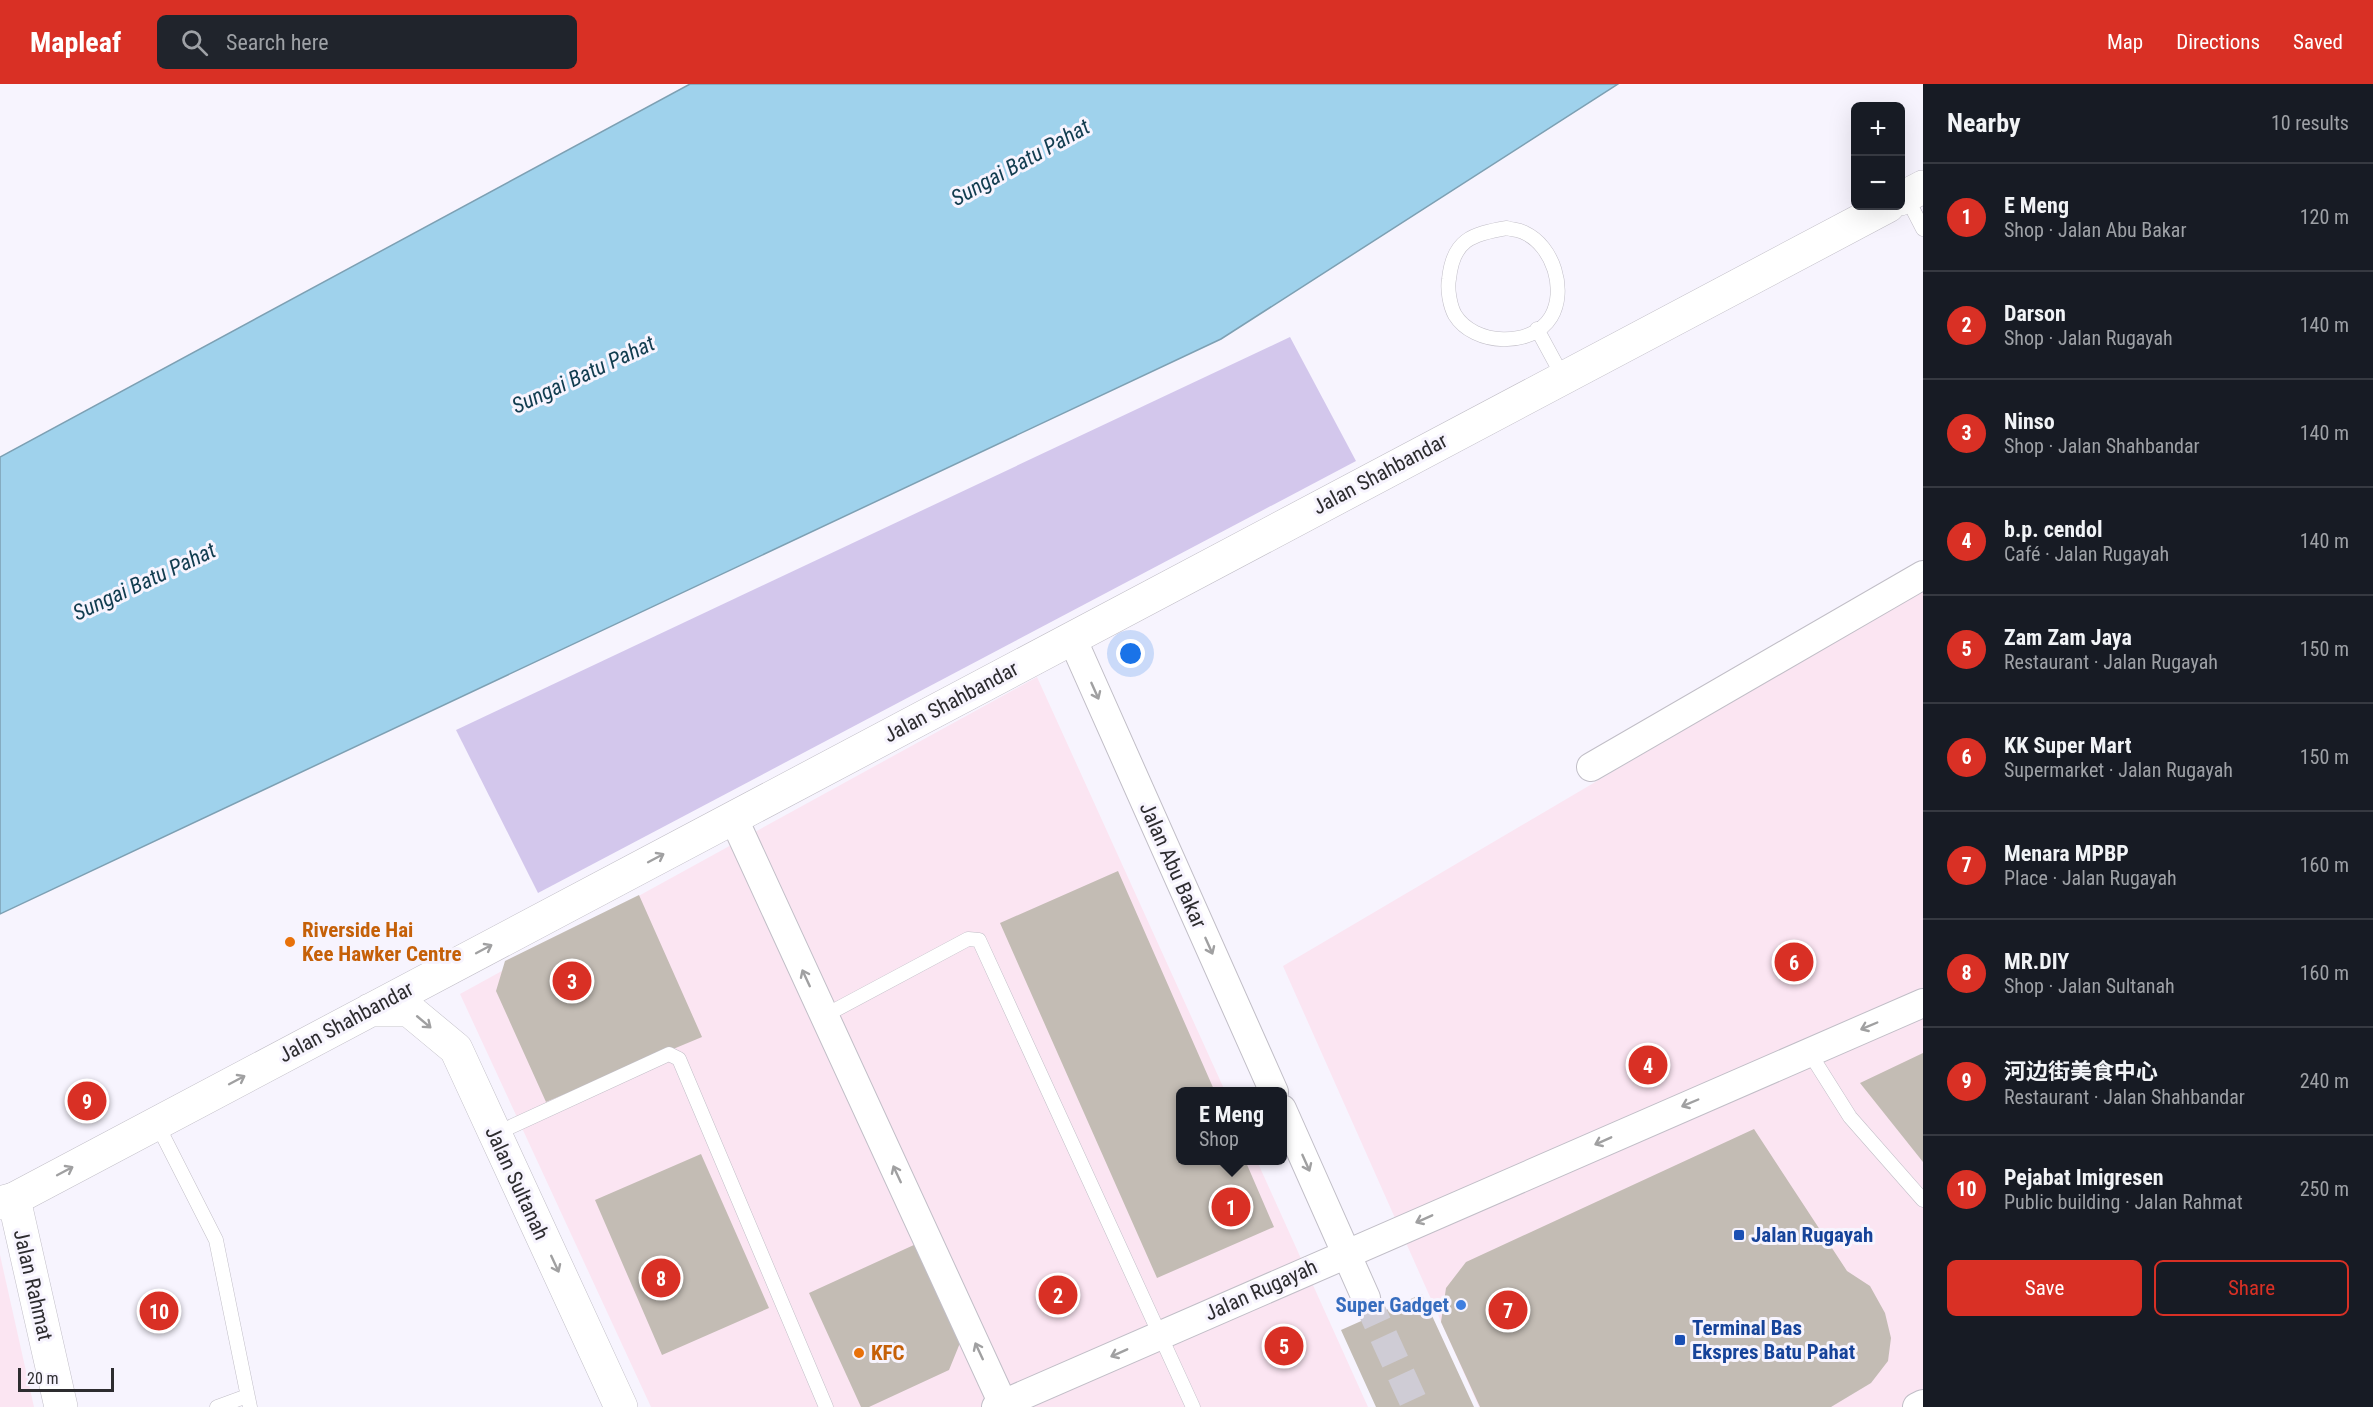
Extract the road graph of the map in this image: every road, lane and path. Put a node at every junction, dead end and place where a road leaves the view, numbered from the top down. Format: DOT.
graph roads {
  1 [pos="1905,199"];
  2 [pos="1879,210"];
  3 [pos="1923,229"];
  4 [pos="1537,330"];
  5 [pos="1563,377"];
  6 [pos="1923,575"];
  7 [pos="1072,638"];
  8 [pos="1591,767"];
  9 [pos="733,817"];
  10 [pos="1923,1003"];
  11 [pos="370,1010"];
  12 [pos="824,1016"];
  13 [pos="1809,1052"];
  14 [pos="1272,1087"];
  15 [pos="1287,1120"];
  16 [pos="156,1123"];
  17 [pos="495,1134"];
  18 [pos="1923,1200"];
  19 [pos="7,1201"];
  20 [pos="1346,1253"];
  21 [pos="1366,1298"];
  22 [pos="1159,1336"];
  23 [pos="249,1402"];
  24 [pos="1923,1404"];
  25 [pos="1000,1406"];
  26 [pos="61,1407"];
  27 [pos="217,1407"];
  28 [pos="621,1407"];
  29 [pos="826,1407"];
  30 [pos="1193,1407"];
  31 [pos="1917,1407"];
  1 -- 3 [label="lane"];
  2 -- 5 [label="street, Jalan Shahbandar"];
  4 -- 4 [label="lane"];
  4 -- 5 [label="lane"];
  5 -- 7 [label="street, Jalan Shahbandar"];
  6 -- 8 [label="street"];
  7 -- 9 [label="street, Jalan Shahbandar"];
  7 -- 14 [label="street, Jalan Abu Bakar, one-way"];
  11 -- 9 [label="street, Jalan Shahbandar, one-way"];
  12 -- 9 [label="street, one-way"];
  10 -- 13 [label="street, Jalan Rugayah, one-way"];
  16 -- 11 [label="street, Jalan Shahbandar, one-way"];
  11 -- 17 [label="street, Jalan Sultanah, one-way"];
  12 -- 22 [label="lane"];
  25 -- 12 [label="street, one-way"];
  13 -- 18 [label="lane"];
  13 -- 20 [label="street, Jalan Rugayah, one-way"];
  15 -- 20 [label="street, one-way"];
  19 -- 16 [label="street, Jalan Shahbandar, one-way"];
  16 -- 23 [label="lane"];
  17 -- 28 [label="street, Jalan Sultanah, one-way"];
  17 -- 29 [label="lane"];
  19 -- 26 [label="street, Jalan Rahmat"];
  20 -- 21 [label="street"];
  20 -- 22 [label="street, Jalan Rugayah"];
  22 -- 25 [label="street, Jalan Rugayah, one-way"];
  22 -- 30 [label="lane"];
  23 -- 27 [label="lane"];
  24 -- 31 [label="street"];
}
